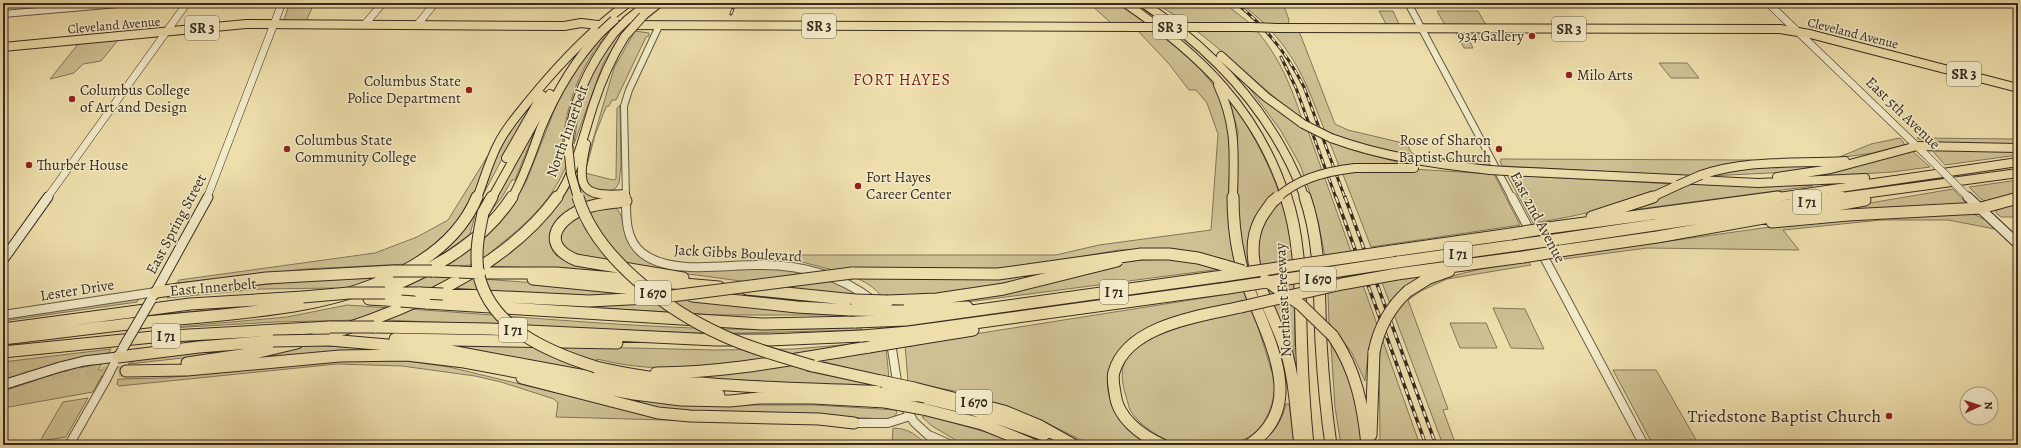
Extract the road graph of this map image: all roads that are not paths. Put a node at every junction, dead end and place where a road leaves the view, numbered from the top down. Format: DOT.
graph roads {
  1 [pos="130,3"];
  2 [pos="187,3"];
  3 [pos="282,3"];
  4 [pos="382,3"];
  5 [pos="435,3"];
  6 [pos="628,3"];
  7 [pos="638,3"];
  8 [pos="648,3"];
  9 [pos="659,3"];
  10 [pos="1125,3"];
  11 [pos="1143,3"];
  12 [pos="1408,3"];
  13 [pos="1768,3"];
  14 [pos="3,14"];
  15 [pos="274,24"];
  16 [pos="365,24"];
  17 [pos="418,24"];
  18 [pos="598,25"];
  19 [pos="660,26"];
  20 [pos="1421,28"];
  21 [pos="1798,31"];
  22 [pos="166,32"];
  23 [pos="1194,39"];
  24 [pos="3,47"];
  25 [pos="574,47"];
  26 [pos="585,48"];
  27 [pos="1197,56"];
  28 [pos="2018,88"];
  29 [pos="590,114"];
  30 [pos="1917,146"];
  31 [pos="2018,148"];
  32 [pos="1869,159"];
  33 [pos="2018,162"];
  34 [pos="1490,170"];
  35 [pos="1933,173"];
  36 [pos="2018,174"];
  37 [pos="1703,178"];
  38 [pos="1949,183"];
  39 [pos="625,197"];
  40 [pos="2018,198"];
  41 [pos="1977,205"];
  42 [pos="483,213"];
  43 [pos="1570,225"];
  44 [pos="1700,230"];
  45 [pos="2018,244"];
  46 [pos="3,260"];
  47 [pos="1489,261"];
  48 [pos="1224,271"];
  49 [pos="480,273"];
  50 [pos="758,290"];
  51 [pos="154,296"];
  52 [pos="303,297"];
  53 [pos="423,298"];
  54 [pos="364,299"];
  55 [pos="3,315"];
  56 [pos="905,315"];
  57 [pos="168,320"];
  58 [pos="3,329"];
  59 [pos="335,329"];
  60 [pos="910,336"];
  61 [pos="653,338"];
  62 [pos="3,339"];
  63 [pos="330,340"];
  64 [pos="3,352"];
  65 [pos="118,357"];
  66 [pos="464,362"];
  67 [pos="596,367"];
  68 [pos="5,384"];
  69 [pos="884,392"];
  70 [pos="915,392"];
  71 [pos="759,398"];
  72 [pos="910,416"];
  73 [pos="854,423"];
  74 [pos="924,432"];
  75 [pos="69,445"];
  76 [pos="938,445"];
  77 [pos="951,445"];
  78 [pos="1034,445"];
  79 [pos="1069,445"];
  80 [pos="1074,445"];
  81 [pos="1163,445"];
  82 [pos="1248,445"];
  83 [pos="1300,445"];
  84 [pos="1308,445"];
  85 [pos="1331,445"];
  86 [pos="1367,445"];
  87 [pos="1370,445"];
  88 [pos="1644,445"];
  1 -- 14 [label="street"];
  2 -- 22 [label="main road, SR 3"];
  3 -- 15 [label="main road, East Spring Street"];
  4 -- 16 [label="main road"];
  5 -- 17 [label="main road"];
  6 -- 18 [label="highway"];
  7 -- 26 [label="highway, North Innerbelt, bridge"];
  8 -- 69 [label="highway, I 670, bridge"];
  9 -- 29 [label="highway, North Innerbelt, bridge"];
  10 -- 27 [label="highway, Northeast Freeway"];
  11 -- 23 [label="highway, I 670"];
  12 -- 20 [label="street, East 2nd Avenue"];
  13 -- 21 [label="main road, East 5th Avenue"];
  15 -- 16 [label="main road, Cleveland Avenue / SR 3"];
  15 -- 22 [label="main road, Cleveland Avenue / SR 3"];
  15 -- 51 [label="main road, East Spring Street"];
  16 -- 17 [label="main road, Cleveland Avenue / SR 3"];
  17 -- 18 [label="main road, Cleveland Avenue / SR 3"];
  18 -- 19 [label="main road, Cleveland Avenue / SR 3"];
  18 -- 25 [label="highway"];
  19 -- 20 [label="main road, Cleveland Avenue / SR 3, bridge"];
  19 -- 39 [label="street, Jack Gibbs Boulevard"];
  20 -- 21 [label="main road, Cleveland Avenue / SR 3"];
  20 -- 88 [label="street, East 2nd Avenue"];
  21 -- 28 [label="main road, Cleveland Avenue / SR 3"];
  21 -- 30 [label="main road, East 5th Avenue"];
  22 -- 24 [label="main road, Cleveland Avenue"];
  22 -- 46 [label="main road"];
  23 -- 34 [label="highway, bridge"];
  23 -- 85 [label="highway, I 670"];
  25 -- 42 [label="highway"];
  25 -- 57 [label="highway"];
  26 -- 42 [label="highway"];
  26 -- 54 [label="highway, North Innerbelt"];
  27 -- 82 [label="highway"];
  27 -- 84 [label="highway, Northeast Freeway"];
  29 -- 39 [label="highway"];
  29 -- 59 [label="highway, North Innerbelt"];
  30 -- 31 [label="highway"];
  30 -- 32 [label="highway"];
  30 -- 41 [label="main road, East 5th Avenue, bridge"];
  32 -- 37 [label="highway"];
  32 -- 37 [label="highway"];
  33 -- 35 [label="highway, I 71"];
  34 -- 37 [label="highway, bridge"];
  34 -- 83 [label="highway, bridge"];
  35 -- 37 [label="highway"];
  35 -- 43 [label="highway, I 71"];
  36 -- 38 [label="highway, I 71"];
  37 -- 43 [label="highway, bridge"];
  38 -- 44 [label="highway"];
  38 -- 60 [label="highway, I 71, bridge"];
  39 -- 50 [label="highway"];
  39 -- 72 [label="street, Jack Gibbs Boulevard"];
  40 -- 41 [label="highway"];
  41 -- 44 [label="highway"];
  41 -- 45 [label="main road, East 5th Avenue"];
  42 -- 67 [label="highway, bridge"];
  43 -- 48 [label="highway, I 71, bridge"];
  44 -- 47 [label="highway, bridge"];
  47 -- 81 [label="highway, bridge"];
  47 -- 87 [label="highway, bridge"];
  48 -- 50 [label="highway, bridge"];
  48 -- 53 [label="highway, bridge"];
  48 -- 56 [label="highway, I 71"];
  48 -- 86 [label="highway, bridge"];
  49 -- 50 [label="highway"];
  49 -- 51 [label="highway, bridge"];
  49 -- 56 [label="highway, bridge"];
  51 -- 55 [label="street, Lester Drive"];
  51 -- 65 [label="main road, East Spring Street, bridge"];
  52 -- 53 [label="highway, bridge"];
  52 -- 54 [label="highway, East Innerbelt / I 71, bridge"];
  52 -- 58 [label="highway, East Innerbelt / I 71"];
  53 -- 54 [label="highway, East Innerbelt / I 71, bridge"];
  53 -- 56 [label="highway, I 71, bridge"];
  54 -- 57 [label="highway, North Innerbelt"];
  57 -- 62 [label="highway"];
  59 -- 61 [label="highway, I 71, bridge"];
  59 -- 64 [label="highway, I 71"];
  59 -- 66 [label="highway"];
  60 -- 61 [label="highway, I 71, bridge"];
  60 -- 67 [label="highway, bridge"];
  61 -- 63 [label="highway"];
  63 -- 65 [label="highway, bridge"];
  63 -- 71 [label="highway"];
  65 -- 68 [label="main road, bridge"];
  65 -- 75 [label="street, East Spring Street, bridge"];
  66 -- 71 [label="highway"];
  66 -- 73 [label="highway"];
  67 -- 69 [label="highway"];
  69 -- 70 [label="highway, bridge"];
  69 -- 71 [label="highway"];
  69 -- 78 [label="highway, bridge"];
  70 -- 79 [label="highway"];
  70 -- 80 [label="highway, I 670"];
  72 -- 73 [label="street"];
  72 -- 74 [label="street, Jack Gibbs Boulevard"];
  74 -- 76 [label="street, Jack Gibbs Boulevard"];
  74 -- 77 [label="street"];
}
